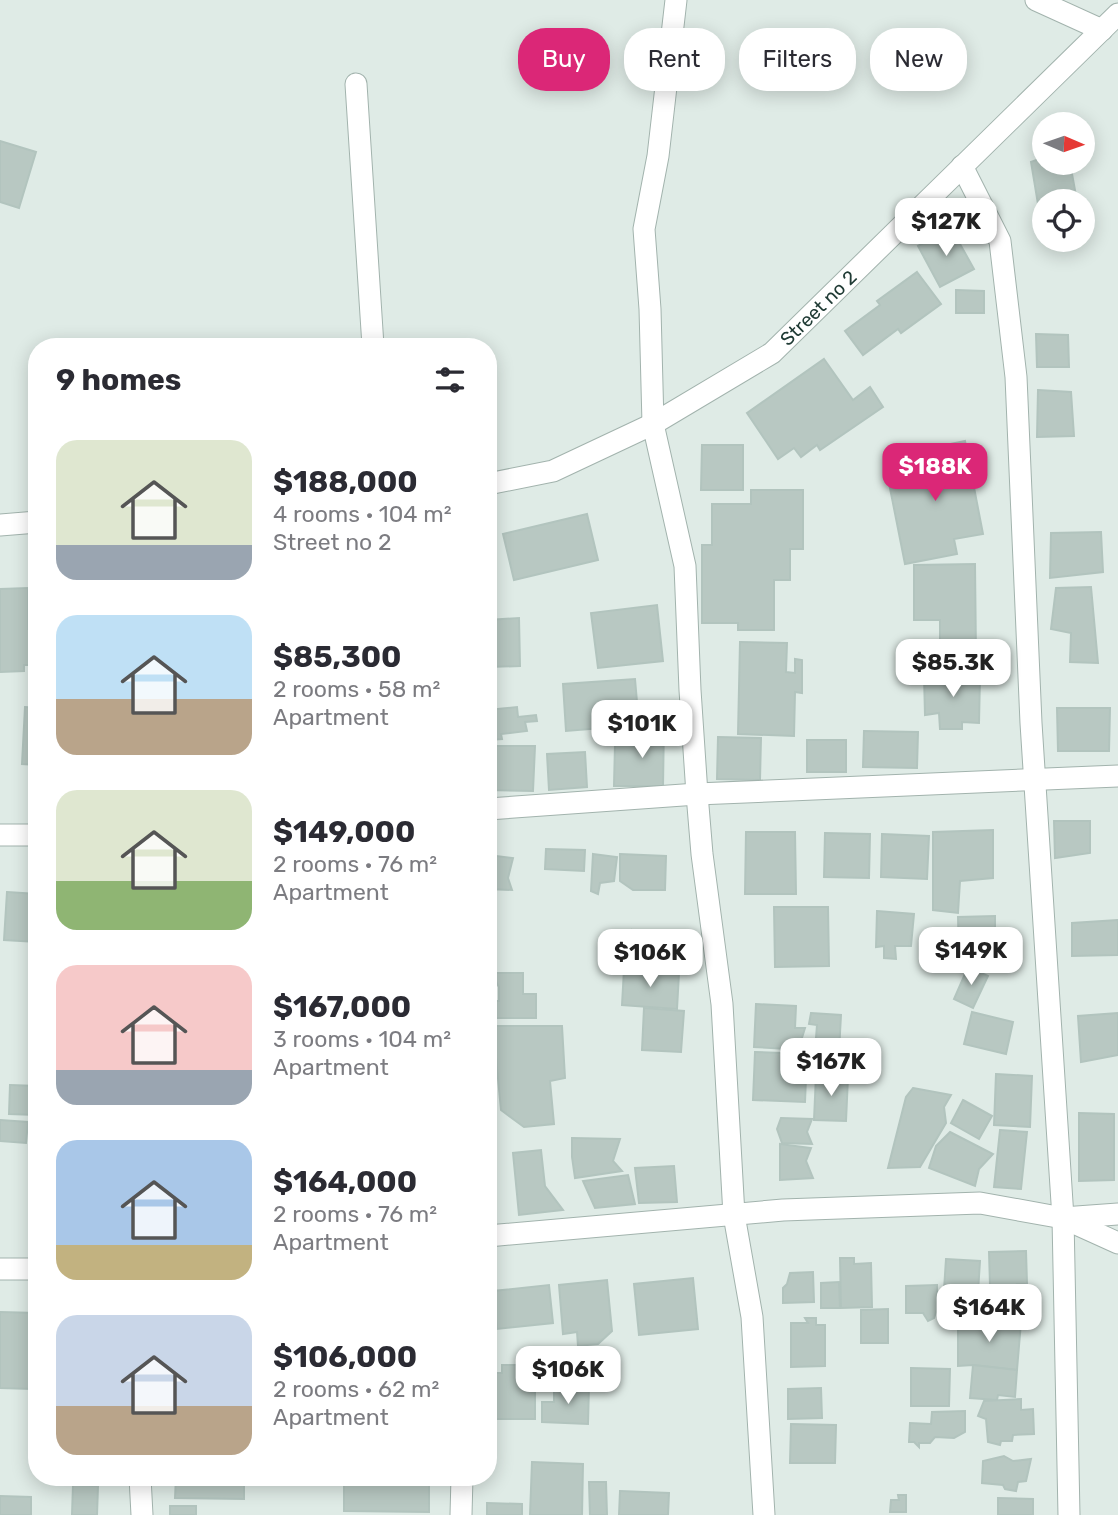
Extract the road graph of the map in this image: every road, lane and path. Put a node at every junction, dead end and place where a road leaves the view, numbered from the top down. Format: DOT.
graph roads {
  1 [pos="676,0"];
  2 [pos="1036,0"];
  3 [pos="1118,14"];
  4 [pos="1102,30"];
  5 [pos="356,84"];
  6 [pos="962,166"];
  7 [pos="372,338"];
  8 [pos="653,424"];
  9 [pos="497,482"];
  10 [pos="28,523"];
  11 [pos="0,525"];
  12 [pos="1118,776"];
  13 [pos="1035,778"];
  14 [pos="697,794"];
  15 [pos="497,808"];
  16 [pos="0,835"];
  17 [pos="28,835"];
  18 [pos="1118,1214"];
  19 [pos="734,1215"];
  20 [pos="1063,1218"];
  21 [pos="497,1235"];
  22 [pos="1118,1243"];
  23 [pos="0,1269"];
  24 [pos="28,1269"];
  25 [pos="140,1486"];
  26 [pos="462,1486"];
  27 [pos="142,1515"];
  28 [pos="461,1515"];
  29 [pos="764,1515"];
  30 [pos="1069,1515"];
  1 -- 8 [label="street"];
  2 -- 4 [label="street"];
  3 -- 4 [label="street, Street no 2"];
  4 -- 6 [label="street, Street no 2"];
  5 -- 7 [label="street"];
  6 -- 8 [label="street, Street no 2"];
  6 -- 13 [label="street"];
  8 -- 9 [label="street, Street no 2"];
  8 -- 14 [label="street"];
  10 -- 11 [label="street"];
  12 -- 13 [label="street"];
  13 -- 14 [label="street"];
  13 -- 20 [label="street"];
  14 -- 15 [label="street"];
  14 -- 19 [label="street"];
  16 -- 17 [label="street"];
  18 -- 20 [label="street"];
  19 -- 20 [label="street"];
  19 -- 21 [label="street"];
  19 -- 29 [label="street"];
  20 -- 22 [label="street"];
  20 -- 30 [label="street"];
  23 -- 24 [label="street"];
  25 -- 27 [label="street"];
  26 -- 28 [label="street"];
}
